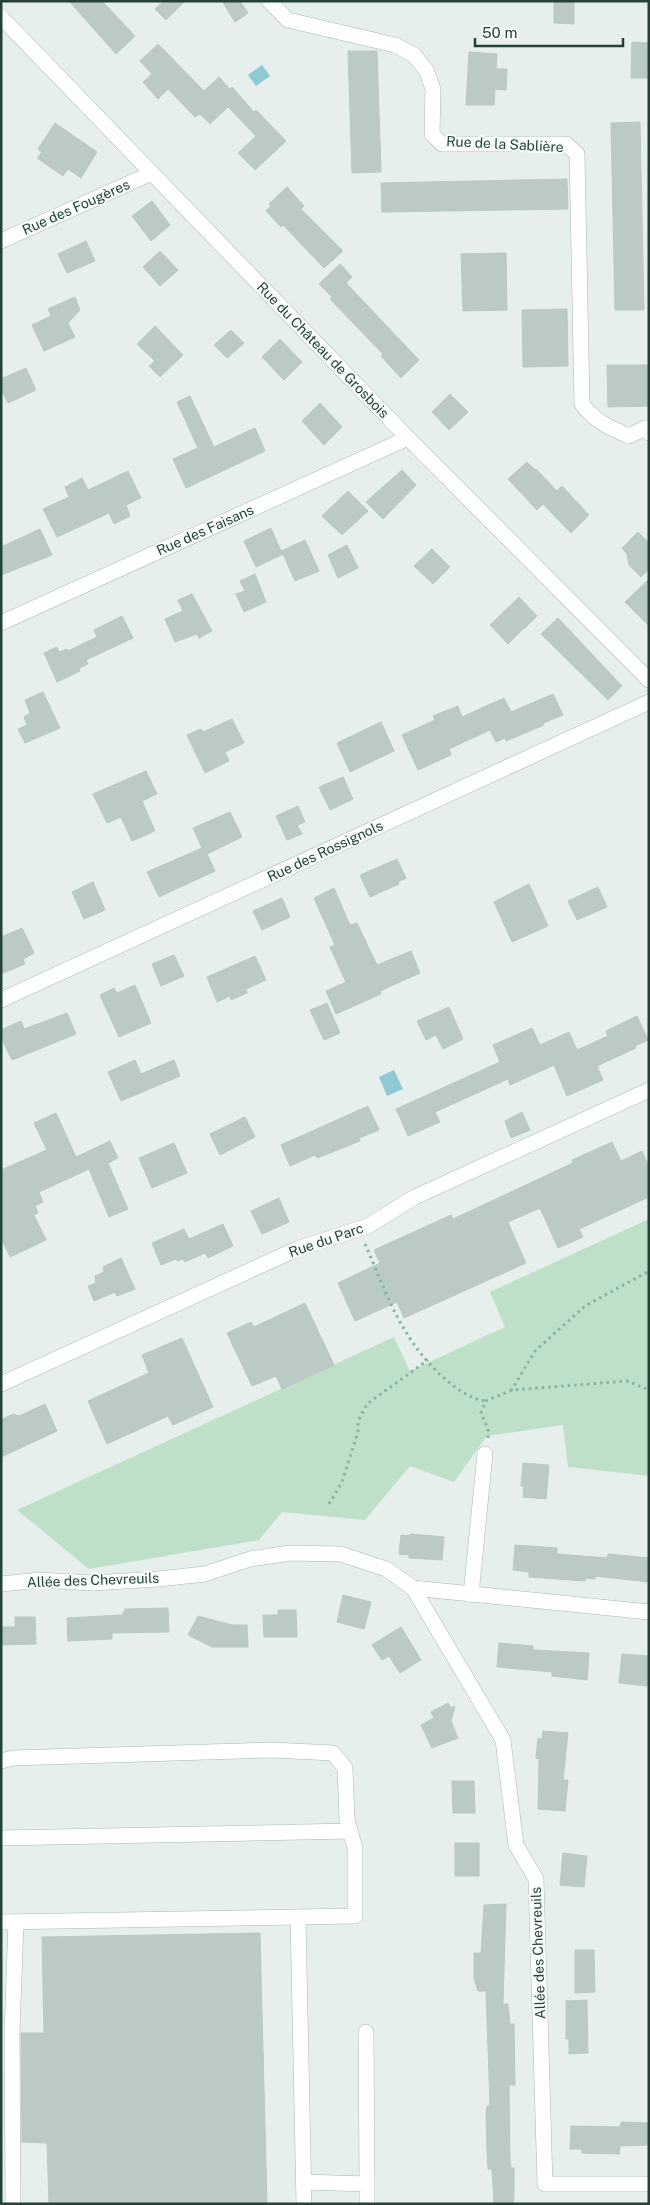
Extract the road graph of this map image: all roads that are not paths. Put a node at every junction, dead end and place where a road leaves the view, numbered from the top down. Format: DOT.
graph roads {
  1 [pos="269,1"];
  2 [pos="1,17"];
  3 [pos="152,173"];
  4 [pos="1,241"];
  5 [pos="647,429"];
  6 [pos="408,438"];
  7 [pos="1,622"];
  8 [pos="649,680"];
  9 [pos="649,702"];
  10 [pos="1,1000"];
  11 [pos="649,1090"];
  12 [pos="1,1384"];
  13 [pos="485,1455"];
  14 [pos="1,1584"];
  15 [pos="413,1588"];
  16 [pos="471,1595"];
  17 [pos="649,1612"];
  18 [pos="1,1761"];
  19 [pos="350,1831"];
  20 [pos="1,1838"];
  21 [pos="298,1917"];
  22 [pos="8,1922"];
  23 [pos="366,2032"];
  24 [pos="304,2182"];
  25 [pos="367,2184"];
  26 [pos="649,2184"];
  27 [pos="13,2204"];
  28 [pos="304,2204"];
  29 [pos="367,2204"];
  1 -- 5 [label="street, Rue de la Sablière"];
  2 -- 3 [label="street, Rue du Château de Grosbois"];
  3 -- 4 [label="street, Rue des Fougères"];
  3 -- 6 [label="street, Rue du Château de Grosbois"];
  6 -- 7 [label="street, Rue des Faisans"];
  6 -- 8 [label="street, Rue du Château de Grosbois"];
  9 -- 10 [label="street, Rue des Rossignols"];
  11 -- 12 [label="street, Rue du Parc"];
  13 -- 16 [label="street"];
  14 -- 15 [label="street, Allée des Chevreuils"];
  15 -- 16 [label="street, Allée des Chevreuils"];
  15 -- 26 [label="street, Allée des Chevreuils"];
  16 -- 17 [label="street, Allée des Chevreuils"];
  18 -- 19 [label="street"];
  19 -- 20 [label="street"];
  19 -- 21 [label="street"];
  21 -- 22 [label="street"];
  21 -- 24 [label="street"];
  22 -- 27 [label="street"];
  23 -- 25 [label="street"];
  24 -- 25 [label="street"];
  24 -- 28 [label="street"];
  25 -- 29 [label="street"];
}
